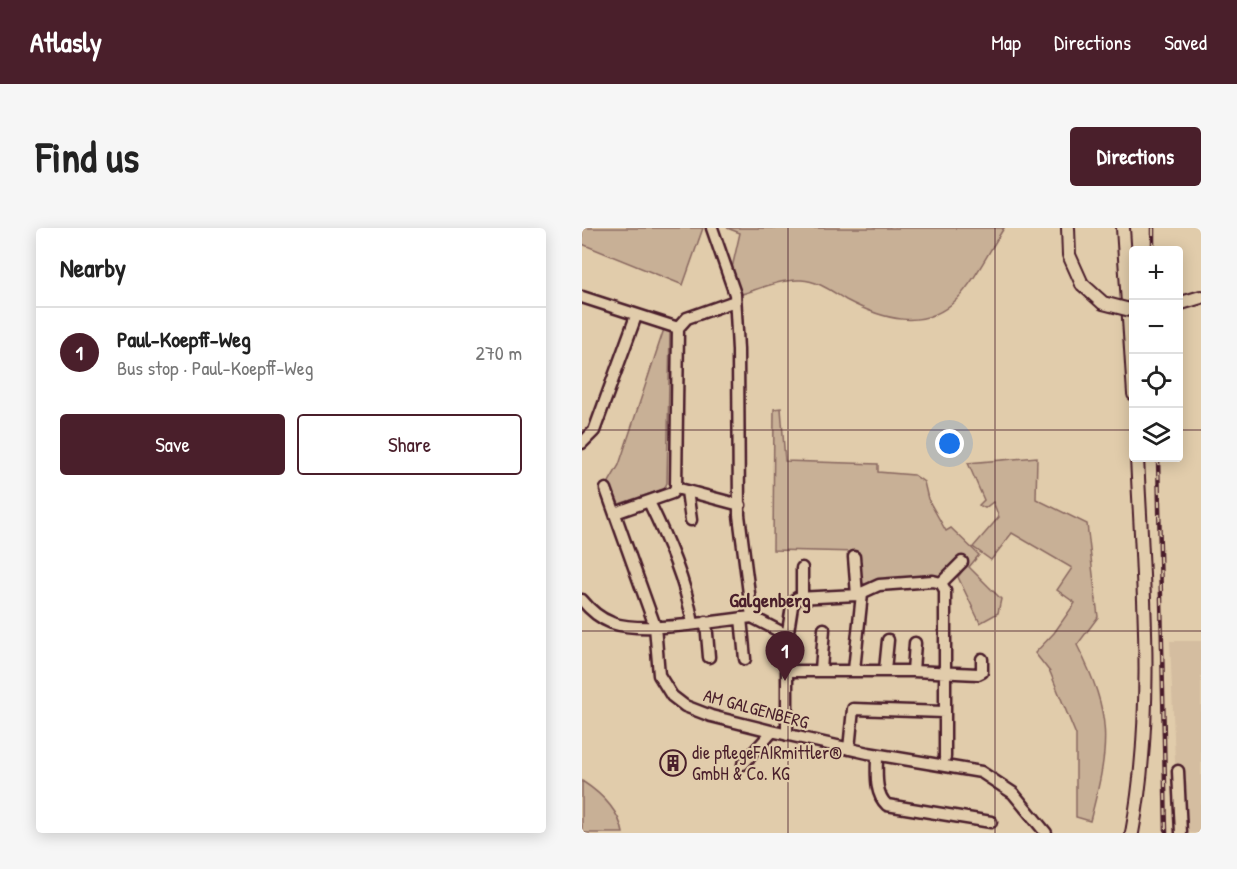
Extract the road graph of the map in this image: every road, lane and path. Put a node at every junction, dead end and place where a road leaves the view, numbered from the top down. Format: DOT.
graph roads {
  1 [pos="712,228"];
  2 [pos="1068,228"];
  3 [pos="1122,231"];
  4 [pos="582,297"];
  5 [pos="1201,297"];
  6 [pos="735,301"];
  7 [pos="1183,303"];
  8 [pos="1129,310"];
  9 [pos="636,316"];
  10 [pos="678,328"];
  11 [pos="1131,354"];
  12 [pos="582,443"];
  13 [pos="1137,462"];
  14 [pos="606,489"];
  15 [pos="682,489"];
  16 [pos="648,502"];
  17 [pos="740,506"];
  18 [pos="615,513"];
  19 [pos="691,520"];
  20 [pos="855,557"];
  21 [pos="962,562"];
  22 [pos="802,568"];
  23 [pos="941,583"];
  24 [pos="860,595"];
  25 [pos="802,596"];
  26 [pos="582,600"];
  27 [pos="746,618"];
  28 [pos="706,622"];
  29 [pos="693,623"];
  30 [pos="655,626"];
  31 [pos="824,628"];
  32 [pos="787,638"];
  33 [pos="888,640"];
  34 [pos="915,643"];
  35 [pos="709,657"];
  36 [pos="745,659"];
  37 [pos="982,659"];
  38 [pos="821,670"];
  39 [pos="854,670"];
  40 [pos="885,670"];
  41 [pos="789,671"];
  42 [pos="913,671"];
  43 [pos="943,672"];
  44 [pos="944,712"];
  45 [pos="772,732"];
  46 [pos="787,735"];
  47 [pos="849,749"];
  48 [pos="876,754"];
  49 [pos="945,757"];
  50 [pos="743,764"];
  51 [pos="1178,771"];
  52 [pos="991,822"];
  53 [pos="1046,833"];
  54 [pos="1131,833"];
  55 [pos="1181,833"];
  1 -- 6 [label="street"];
  2 -- 8 [label="main road, bridge"];
  3 -- 11 [label="main road"];
  4 -- 9 [label="street"];
  5 -- 7 [label="main road"];
  6 -- 10 [label="street"];
  6 -- 17 [label="street"];
  9 -- 10 [label="street"];
  9 -- 12 [label="street"];
  10 -- 15 [label="street"];
  13 -- 54 [label="main road"];
  14 -- 18 [label="street, AM GALGENBERG"];
  15 -- 16 [label="street"];
  15 -- 17 [label="street"];
  15 -- 19 [label="street"];
  16 -- 18 [label="street"];
  16 -- 29 [label="street"];
  17 -- 27 [label="street"];
  18 -- 30 [label="street, AM GALGENBERG"];
  20 -- 24 [label="street"];
  21 -- 23 [label="street"];
  22 -- 25 [label="street"];
  23 -- 24 [label="street"];
  23 -- 43 [label="street"];
  24 -- 25 [label="street"];
  24 -- 39 [label="street"];
  25 -- 32 [label="street"];
  26 -- 30 [label="street"];
  27 -- 28 [label="street"];
  27 -- 32 [label="street"];
  27 -- 36 [label="street"];
  28 -- 29 [label="street"];
  28 -- 35 [label="street"];
  29 -- 30 [label="street"];
  30 -- 45 [label="street, AM GALGENBERG"];
  31 -- 38 [label="street"];
  32 -- 41 [label="street"];
  33 -- 40 [label="street"];
  34 -- 42 [label="street"];
  37 -- 43 [label="street"];
  38 -- 39 [label="street"];
  38 -- 41 [label="street"];
  39 -- 40 [label="street"];
  40 -- 42 [label="street"];
  41 -- 46 [label="street"];
  42 -- 43 [label="street"];
  43 -- 44 [label="street"];
  44 -- 47 [label="street"];
  44 -- 49 [label="street"];
  45 -- 46 [label="street, AM GALGENBERG"];
  45 -- 50 [label="street"];
  46 -- 47 [label="street, AM GALGENBERG"];
  47 -- 48 [label="street, AM GALGENBERG"];
  48 -- 52 [label="street"];
  48 -- 53 [label="street, AM GALGENBERG"];
  51 -- 55 [label="street"];
}
